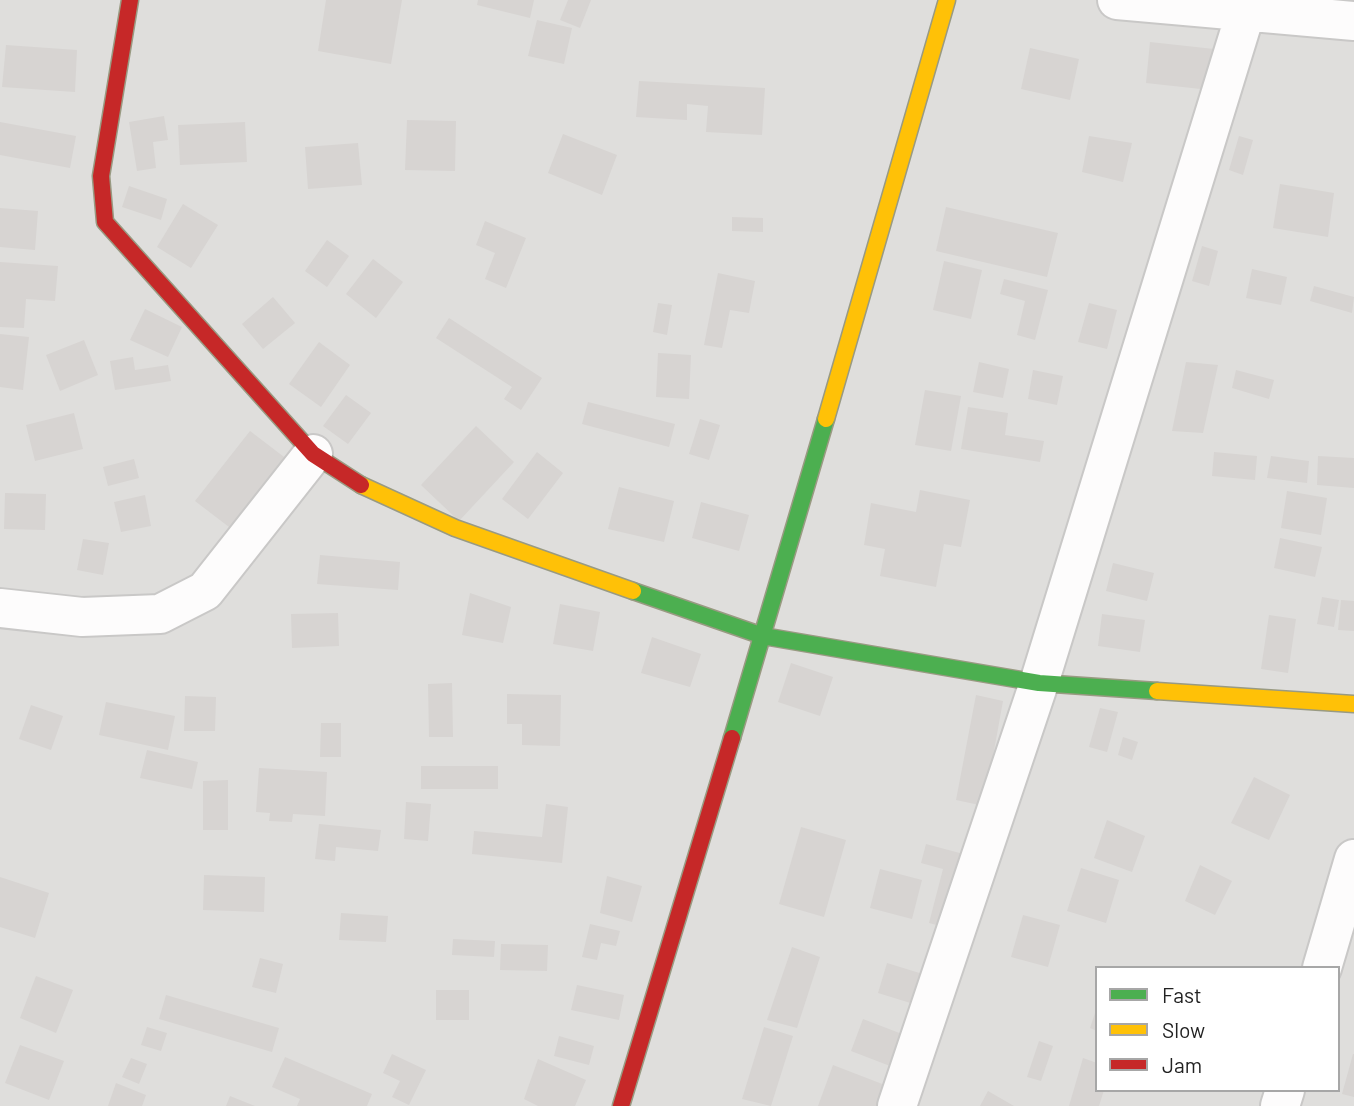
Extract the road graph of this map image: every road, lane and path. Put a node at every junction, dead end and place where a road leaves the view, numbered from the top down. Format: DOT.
graph roads {
  1 [pos="130,0"];
  2 [pos="947,0"];
  3 [pos="1117,0"];
  4 [pos="1246,11"];
  5 [pos="1354,21"];
  6 [pos="313,454"];
  7 [pos="0,608"];
  8 [pos="763,636"];
  9 [pos="1039,683"];
  10 [pos="1354,704"];
  11 [pos="1354,859"];
  12 [pos="1323,966"];
  13 [pos="621,1106"];
  14 [pos="897,1106"];
  1 -- 6 [label="street"];
  2 -- 8 [label="street"];
  3 -- 4 [label="street"];
  4 -- 5 [label="street"];
  4 -- 9 [label="street"];
  6 -- 7 [label="street"];
  6 -- 8 [label="street"];
  8 -- 9 [label="street"];
  8 -- 13 [label="street"];
  9 -- 10 [label="street"];
  9 -- 14 [label="street"];
  11 -- 12 [label="street"];
}
